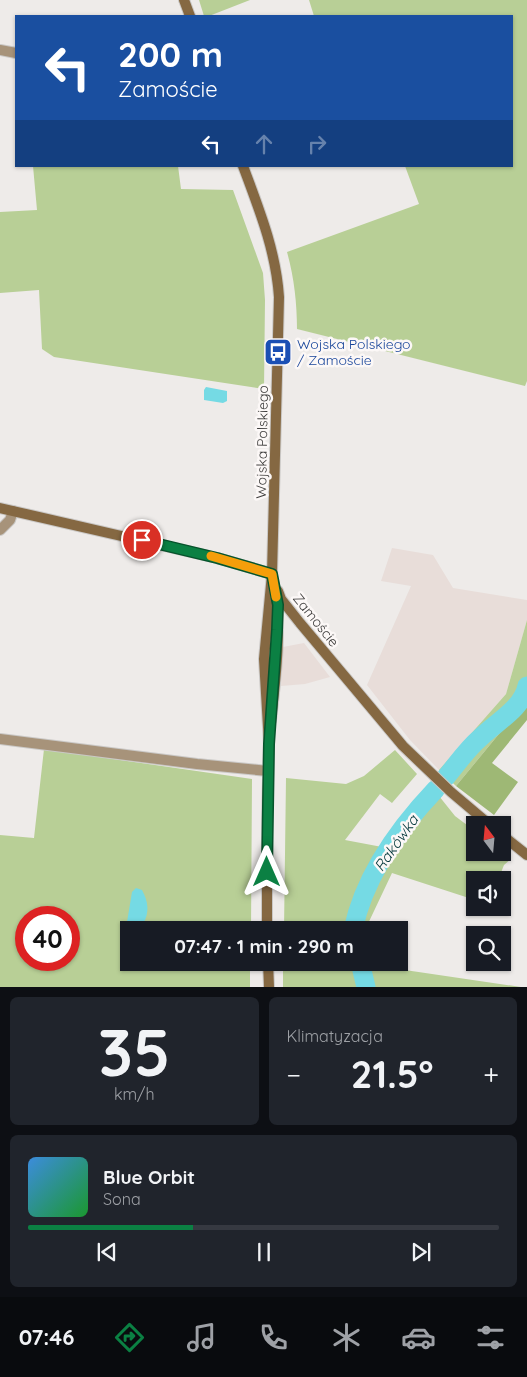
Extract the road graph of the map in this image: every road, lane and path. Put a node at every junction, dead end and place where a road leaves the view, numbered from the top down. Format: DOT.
graph roads {
  1 [pos="184,0"];
  2 [pos="190,15"];
  3 [pos="0,50"];
  4 [pos="15,53"];
  5 [pos="243,167"];
  6 [pos="0,508"];
  7 [pos="13,511"];
  8 [pos="0,530"];
  9 [pos="272,574"];
  10 [pos="300,623"];
  11 [pos="277,630"];
  12 [pos="0,739"];
  13 [pos="269,744"];
  14 [pos="268,771"];
  15 [pos="479,816"];
  16 [pos="511,842"];
  17 [pos="527,855"];
  18 [pos="267,921"];
  19 [pos="268,971"];
  20 [pos="269,987"];
  1 -- 2 [label="street"];
  3 -- 4 [label="street"];
  5 -- 9 [label="street, Wojska Polskiego"];
  6 -- 7 [label="street"];
  7 -- 8 [label="street"];
  7 -- 9 [label="street"];
  9 -- 10 [label="street, Zamoście"];
  9 -- 11 [label="street"];
  9 -- 13 [label="street"];
  10 -- 11 [label="street"];
  10 -- 15 [label="street, Zamoście"];
  11 -- 13 [label="street"];
  12 -- 14 [label="street"];
  13 -- 14 [label="street"];
  14 -- 18 [label="street"];
  16 -- 17 [label="street"];
  19 -- 20 [label="street"];
}
